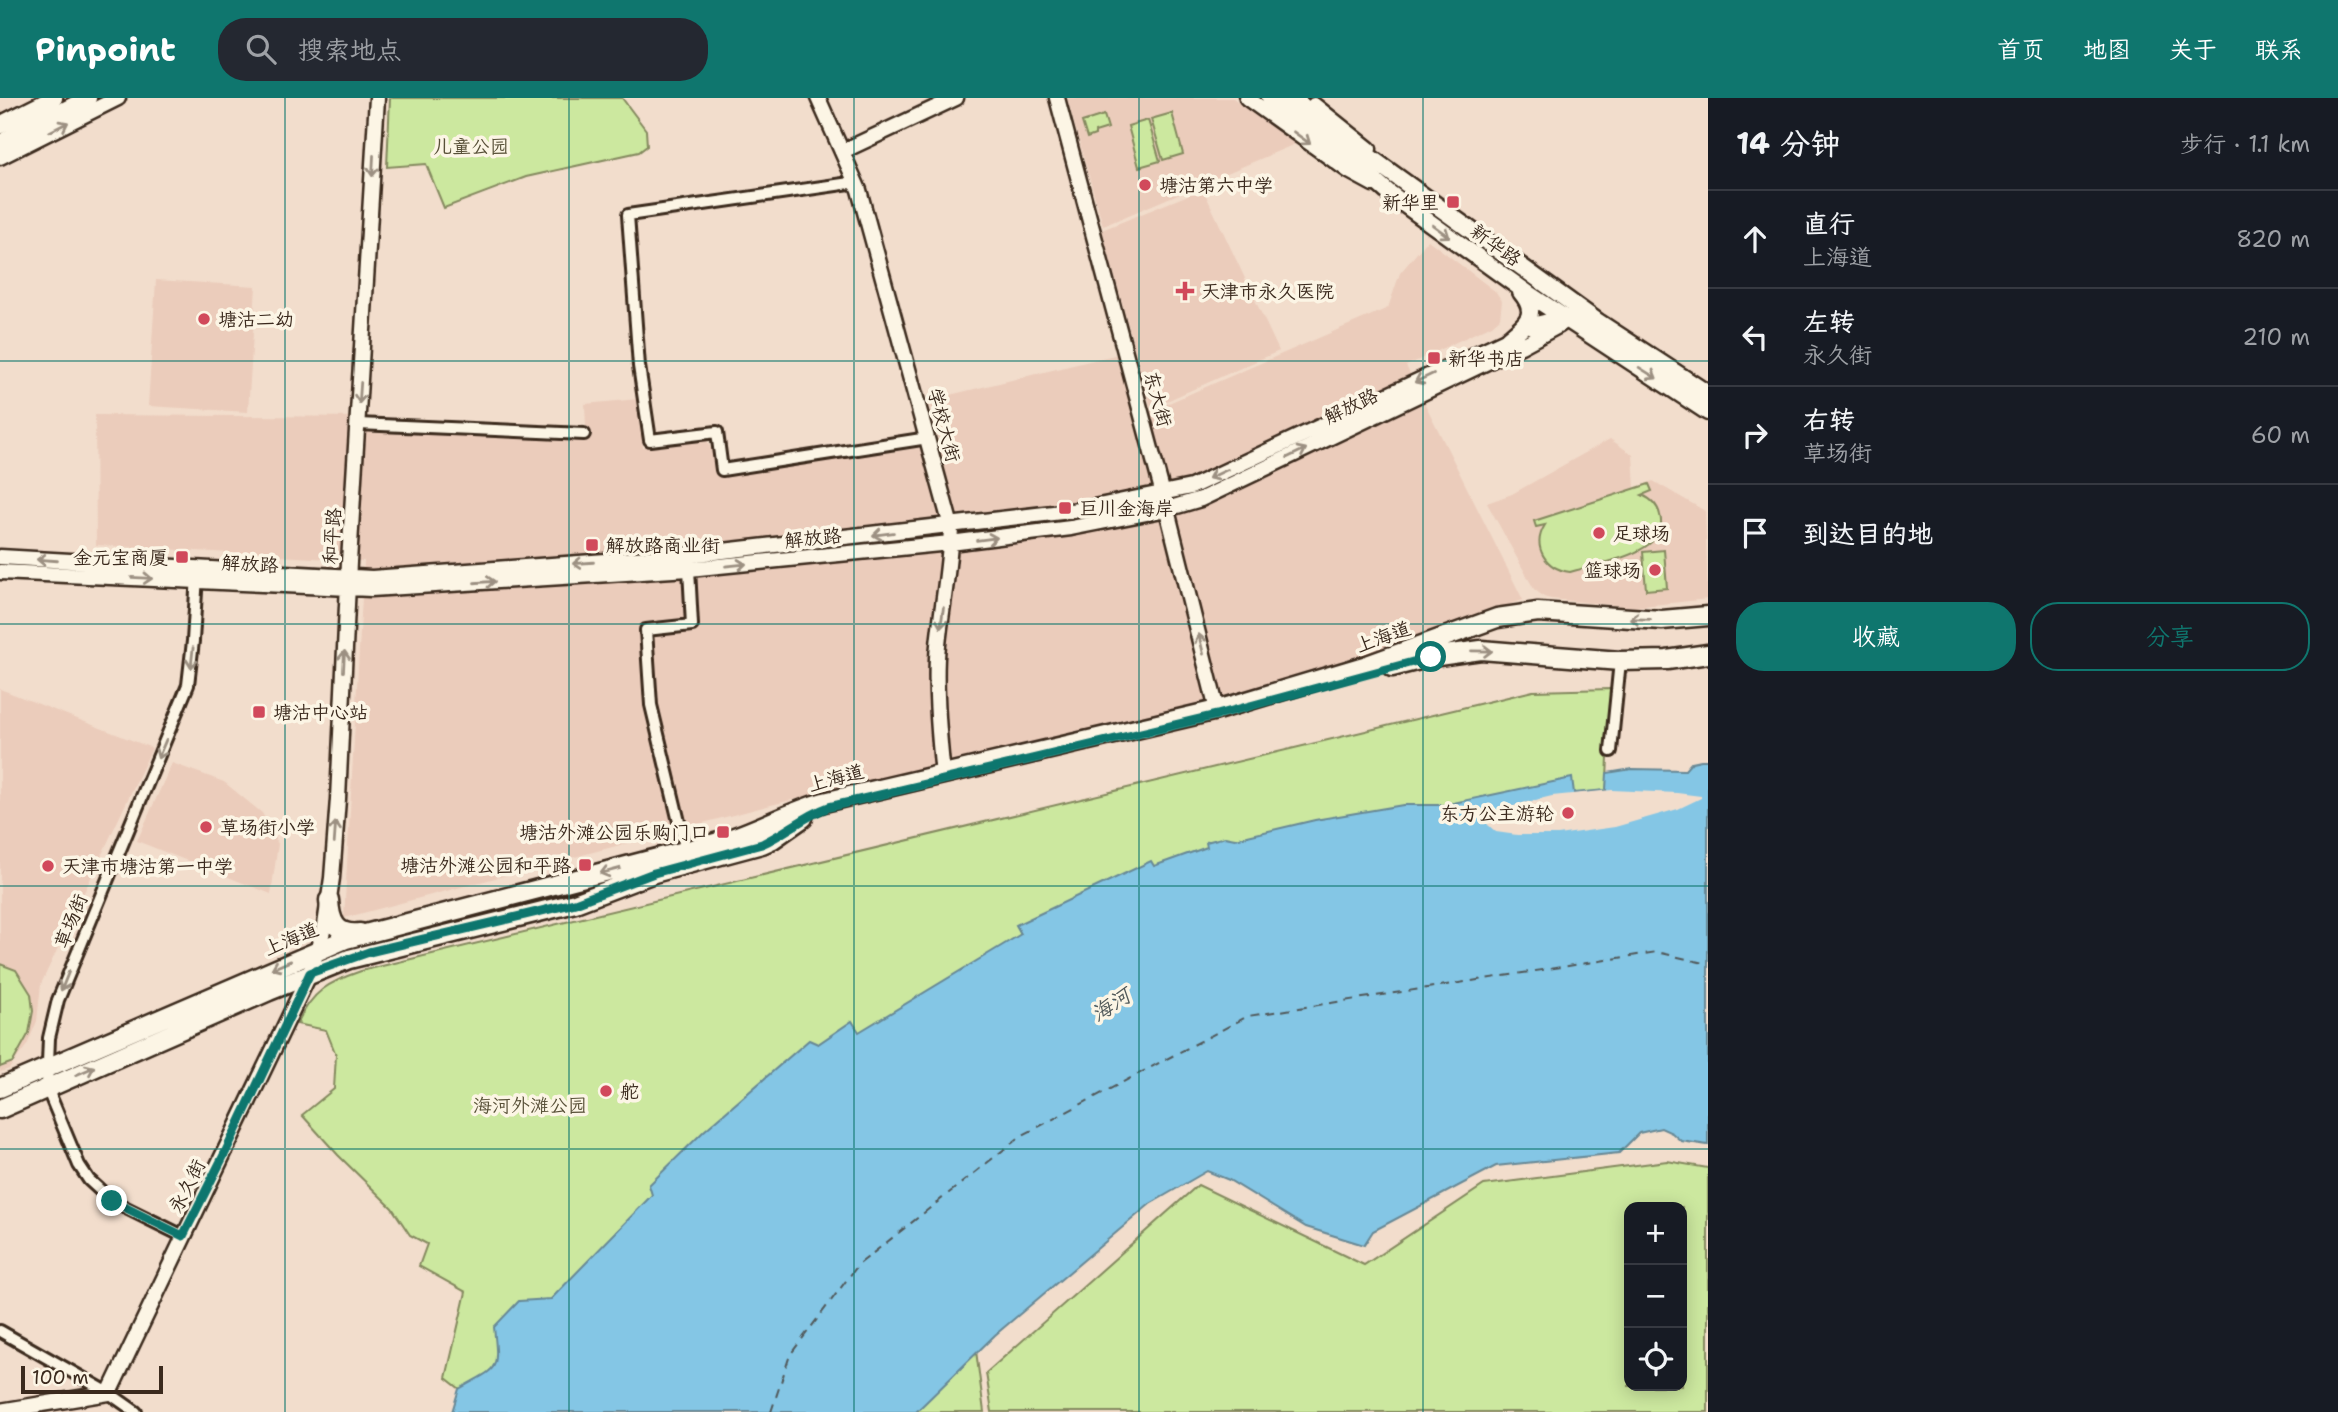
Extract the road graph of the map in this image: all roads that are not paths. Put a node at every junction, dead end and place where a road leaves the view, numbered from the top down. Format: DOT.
graph roads {
  1 [pos="38,98"];
  2 [pos="54,98"];
  3 [pos="88,98"];
  4 [pos="118,98"];
  5 [pos="377,98"];
  6 [pos="818,98"];
  7 [pos="956,98"];
  8 [pos="1057,98"];
  9 [pos="1247,98"];
  10 [pos="1270,98"];
  11 [pos="1292,98"];
  12 [pos="1305,98"];
  13 [pos="0,117"];
  14 [pos="0,125"];
  15 [pos="0,143"];
  16 [pos="844,150"];
  17 [pos="1353,153"];
  18 [pos="0,157"];
  19 [pos="855,179"];
  20 [pos="1401,179"];
  21 [pos="1389,193"];
  22 [pos="1512,283"];
  23 [pos="1564,312"];
  24 [pos="1594,329"];
  25 [pos="1535,332"];
  26 [pos="1508,339"];
  27 [pos="1708,394"];
  28 [pos="1708,412"];
  29 [pos="358,424"];
  30 [pos="584,434"];
  31 [pos="928,439"];
  32 [pos="1163,494"];
  33 [pos="1167,509"];
  34 [pos="951,526"];
  35 [pos="950,543"];
  36 [pos="0,557"];
  37 [pos="689,569"];
  38 [pos="0,572"];
  39 [pos="197,575"];
  40 [pos="344,585"];
  41 [pos="1708,616"];
  42 [pos="1708,654"];
  43 [pos="1620,661"];
  44 [pos="1217,710"];
  45 [pos="1611,751"];
  46 [pos="943,775"];
  47 [pos="686,851"];
  48 [pos="329,900"];
  49 [pos="367,932"];
  50 [pos="317,950"];
  51 [pos="310,973"];
  52 [pos="47,1068"];
  53 [pos="0,1088"];
  54 [pos="47,1088"];
  55 [pos="0,1109"];
  56 [pos="183,1236"];
  57 [pos="0,1331"];
  58 [pos="109,1393"];
  59 [pos="0,1411"];
  60 [pos="136,1412"];
  1 -- 13 [label="street"];
  2 -- 14 [label="main road"];
  3 -- 15 [label="main road"];
  18 -- 4 [label="street, one-way"];
  5 -- 29 [label="street, 和平路, one-way"];
  6 -- 16 [label="street, 学校大街"];
  7 -- 16 [label="street"];
  8 -- 32 [label="street, 东大街"];
  9 -- 21 [label="street, one-way"];
  10 -- 17 [label="main road, 新华路"];
  11 -- 17 [label="main road, 新华路"];
  12 -- 20 [label="street"];
  16 -- 19 [label="street, 学校大街"];
  17 -- 20 [label="main road, 新华路"];
  17 -- 21 [label="main road, 新华路"];
  19 -- 31 [label="street, 学校大街"];
  19 -- 31 [label="street"];
  20 -- 23 [label="main road, 新华路"];
  21 -- 22 [label="main road, 新华路, one-way"];
  22 -- 23 [label="main road, 新华路"];
  22 -- 26 [label="main road"];
  23 -- 24 [label="main road, 新华路"];
  23 -- 25 [label="main road"];
  24 -- 25 [label="street"];
  24 -- 27 [label="main road, 新华路"];
  24 -- 28 [label="main road, 新华路, one-way"];
  25 -- 26 [label="street, 解放路"];
  33 -- 25 [label="street, 解放路, one-way"];
  26 -- 32 [label="street, 解放路, one-way"];
  29 -- 30 [label="street"];
  29 -- 40 [label="street, 和平路"];
  31 -- 34 [label="street, 学校大街"];
  32 -- 33 [label="street, 东大街"];
  32 -- 34 [label="street, 解放路"];
  35 -- 33 [label="street, 解放路, one-way"];
  44 -- 33 [label="street, 东大街, one-way"];
  34 -- 35 [label="street, 学校大街"];
  34 -- 40 [label="street, 解放路, one-way"];
  37 -- 35 [label="street, 解放路, one-way"];
  35 -- 46 [label="street, 学校大街, one-way"];
  39 -- 36 [label="street, 解放路, one-way"];
  40 -- 37 [label="street, 解放路, one-way"];
  37 -- 47 [label="street"];
  38 -- 39 [label="street, 解放路, one-way"];
  39 -- 40 [label="street, 解放路"];
  39 -- 40 [label="street, 解放路"];
  39 -- 52 [label="street, 草场街, one-way"];
  48 -- 40 [label="street, one-way"];
  41 -- 44 [label="main road, 上海道, one-way"];
  42 -- 43 [label="main road, 上海道"];
  43 -- 45 [label="street"];
  51 -- 43 [label="main road, 上海道, one-way"];
  44 -- 46 [label="main road, 上海道"];
  46 -- 47 [label="main road, 上海道"];
  47 -- 49 [label="main road, 上海道, one-way"];
  48 -- 49 [label="main road"];
  48 -- 50 [label="street"];
  49 -- 50 [label="main road, 上海道"];
  50 -- 51 [label="street"];
  50 -- 52 [label="main road, 上海道, one-way"];
  54 -- 51 [label="main road, 上海道, one-way"];
  51 -- 56 [label="street, 永久街"];
  52 -- 53 [label="main road, 上海道"];
  52 -- 54 [label="street, 草场街"];
  54 -- 55 [label="main road, 上海道"];
  54 -- 56 [label="street, 草场街"];
  56 -- 58 [label="street, 永久街"];
  57 -- 58 [label="street"];
  58 -- 59 [label="street"];
  58 -- 60 [label="street"];
}
